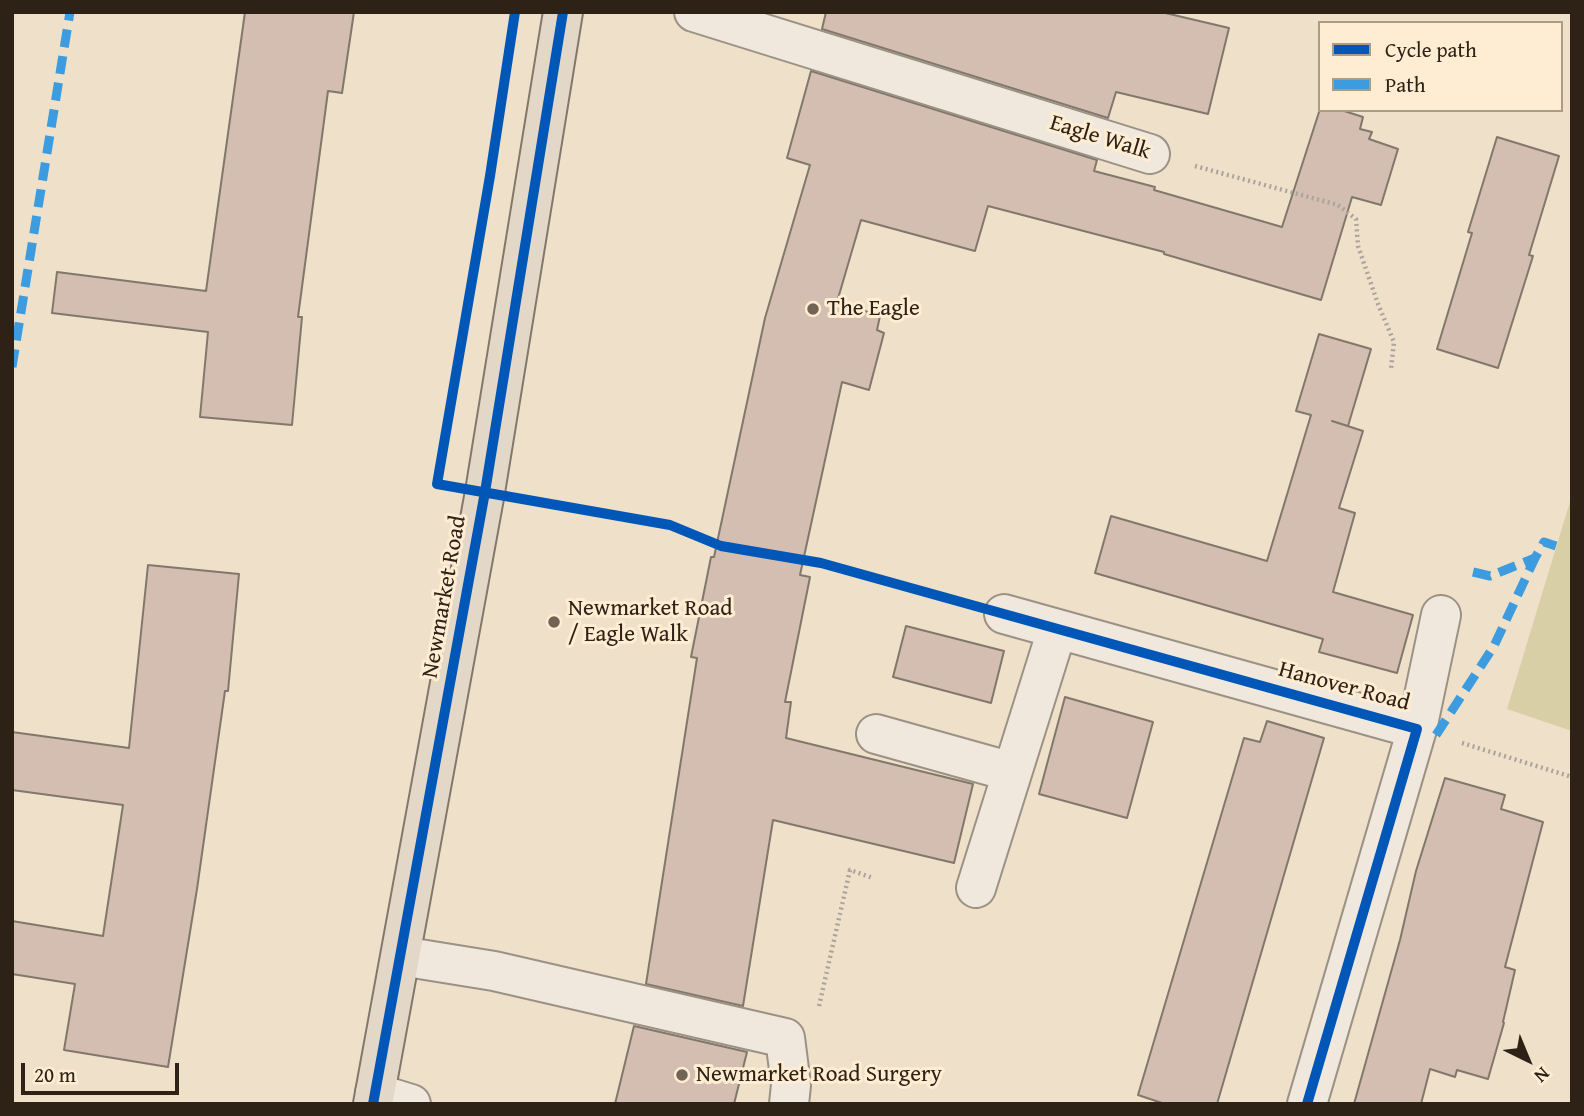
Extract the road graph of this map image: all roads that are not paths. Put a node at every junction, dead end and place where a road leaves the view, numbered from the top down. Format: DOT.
graph roads {
  1 [pos="563,12"];
  2 [pos="696,13"];
  3 [pos="1150,153"];
  4 [pos="1004,614"];
  5 [pos="1441,615"];
  6 [pos="1057,630"];
  7 [pos="1417,729"];
  8 [pos="876,733"];
  9 [pos="1012,772"];
  10 [pos="975,888"];
  11 [pos="401,956"];
  12 [pos="374,1098"];
  13 [pos="411,1104"];
  14 [pos="789,1104"];
  15 [pos="1307,1104"];
  1 -- 11 [label="main road, Newmarket Road"];
  2 -- 3 [label="street, Eagle Walk"];
  4 -- 6 [label="street, Hanover Road"];
  5 -- 7 [label="street, Hanover Road"];
  6 -- 7 [label="street, Hanover Road"];
  6 -- 9 [label="street"];
  7 -- 15 [label="street, Hanover Road"];
  8 -- 9 [label="street"];
  9 -- 10 [label="street"];
  11 -- 12 [label="main road, Newmarket Road"];
  11 -- 14 [label="street"];
  12 -- 13 [label="street"];
}
